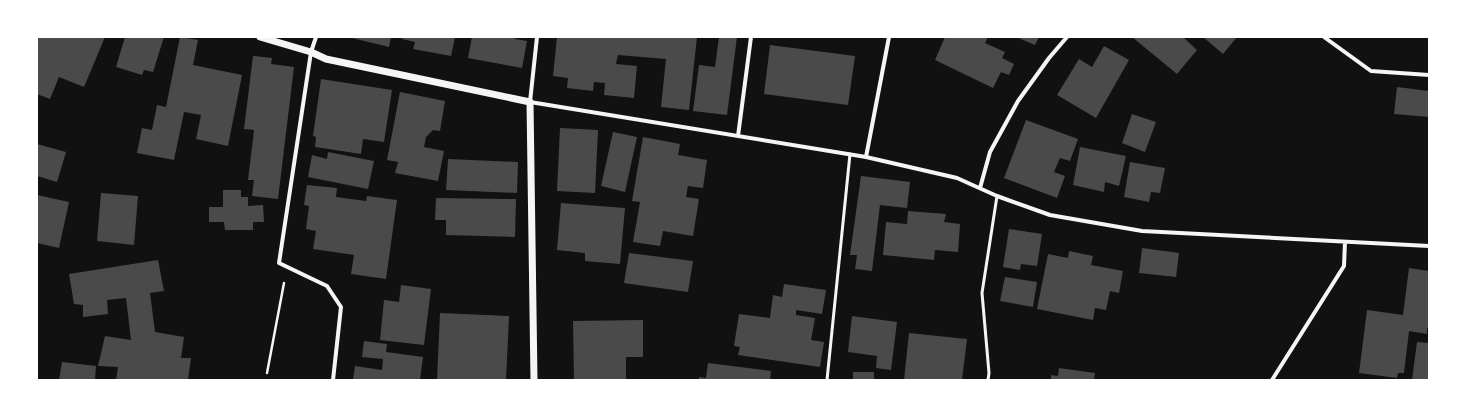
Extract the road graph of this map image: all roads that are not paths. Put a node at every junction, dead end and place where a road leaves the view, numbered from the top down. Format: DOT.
graph roads {
  1 [pos="260,37"];
  2 [pos="316,37"];
  3 [pos="537,37"];
  4 [pos="751,37"];
  5 [pos="889,37"];
  6 [pos="1067,37"];
  7 [pos="1324,37"];
  8 [pos="310,52"];
  9 [pos="1429,75"];
  10 [pos="530,102"];
  11 [pos="738,136"];
  12 [pos="850,154"];
  13 [pos="866,157"];
  14 [pos="980,188"];
  15 [pos="997,196"];
  16 [pos="1345,242"];
  17 [pos="1429,242"];
  18 [pos="1429,246"];
  19 [pos="333,380"];
  20 [pos="534,380"];
  21 [pos="827,380"];
  22 [pos="988,380"];
  23 [pos="1272,380"];
  1 -- 8 [label="street"];
  2 -- 8 [label="street"];
  3 -- 10 [label="street"];
  4 -- 11 [label="street"];
  5 -- 13 [label="street"];
  6 -- 14 [label="street"];
  7 -- 9 [label="street"];
  8 -- 10 [label="street"];
  8 -- 19 [label="street"];
  10 -- 11 [label="street"];
  10 -- 20 [label="street"];
  11 -- 12 [label="street"];
  12 -- 13 [label="street"];
  12 -- 21 [label="lane"];
  13 -- 14 [label="street"];
  14 -- 15 [label="street"];
  15 -- 16 [label="street"];
  15 -- 22 [label="lane"];
  16 -- 18 [label="street"];
  16 -- 23 [label="street"];
  17 -- 18 [label="street"];
}
